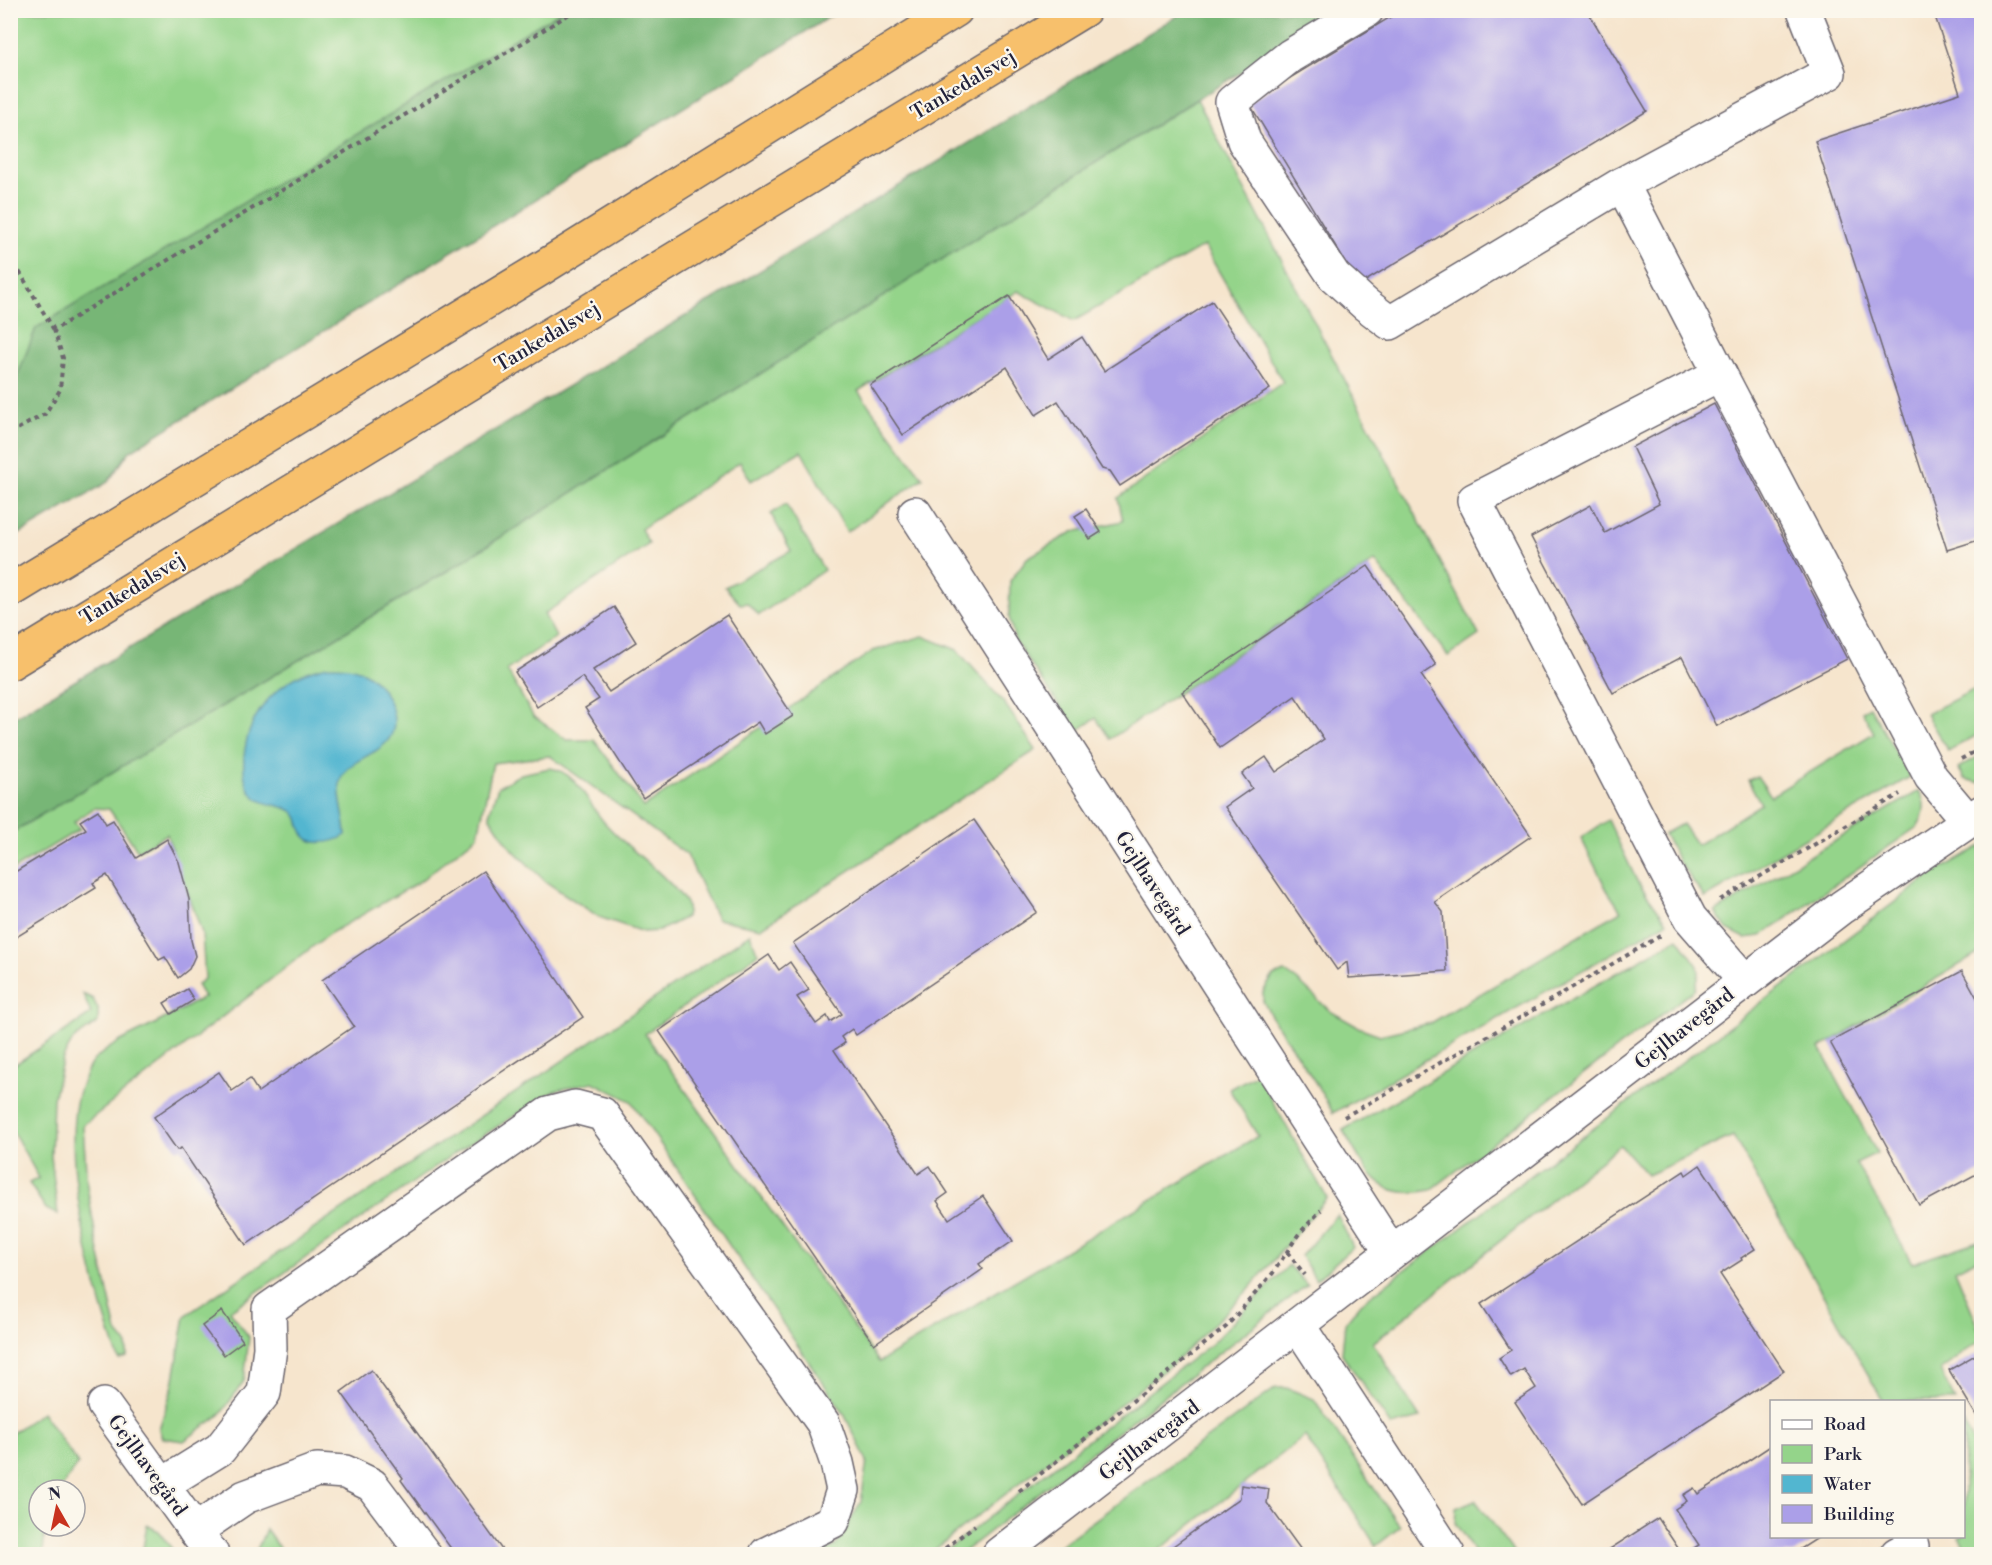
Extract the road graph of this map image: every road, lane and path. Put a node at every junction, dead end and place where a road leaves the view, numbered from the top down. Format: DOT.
graph roads {
  1 [pos="576,10"];
  2 [pos="956,10"];
  3 [pos="1084,10"];
  4 [pos="1367,10"];
  5 [pos="1804,10"];
  6 [pos="1622,184"];
  7 [pos="10,256"];
  8 [pos="54,330"];
  9 [pos="1720,374"];
  10 [pos="10,433"];
  11 [pos="915,513"];
  12 [pos="10,591"];
  13 [pos="10,663"];
  14 [pos="1982,748"];
  15 [pos="1931,777"];
  16 [pos="1975,816"];
  17 [pos="1690,918"];
  18 [pos="1745,981"];
  19 [pos="1314,1134"];
  20 [pos="1347,1184"];
  21 [pos="1391,1252"];
  22 [pos="1298,1325"];
  23 [pos="104,1405"];
  24 [pos="162,1485"];
  25 [pos="1012,1496"];
  26 [pos="975,1525"];
  27 [pos="203,1543"];
  28 [pos="423,1554"];
  29 [pos="766,1554"];
  30 [pos="938,1554"];
  31 [pos="999,1554"];
  32 [pos="1448,1554"];
  1 -- 8 [label="path"];
  2 -- 12 [label="highway"];
  3 -- 13 [label="highway, Tankedalsvej"];
  4 -- 6 [label="street"];
  5 -- 6 [label="street"];
  6 -- 9 [label="street"];
  7 -- 8 [label="path"];
  8 -- 10 [label="path"];
  9 -- 15 [label="street"];
  9 -- 17 [label="street"];
  11 -- 19 [label="street, Gejlhavegård"];
  14 -- 15 [label="path"];
  15 -- 16 [label="street"];
  15 -- 17 [label="path"];
  16 -- 18 [label="street, Gejlhavegård"];
  17 -- 18 [label="street"];
  17 -- 19 [label="path"];
  18 -- 21 [label="street, Gejlhavegård"];
  19 -- 20 [label="street, Gejlhavegård"];
  20 -- 21 [label="street, Gejlhavegård"];
  20 -- 25 [label="path"];
  21 -- 22 [label="street, Gejlhavegård"];
  22 -- 31 [label="street, Gejlhavegård"];
  22 -- 32 [label="street"];
  23 -- 24 [label="street, Gejlhavegård"];
  24 -- 27 [label="street, Gejlhavegård"];
  24 -- 29 [label="street"];
  26 -- 30 [label="path"];
  27 -- 28 [label="street"];
}
